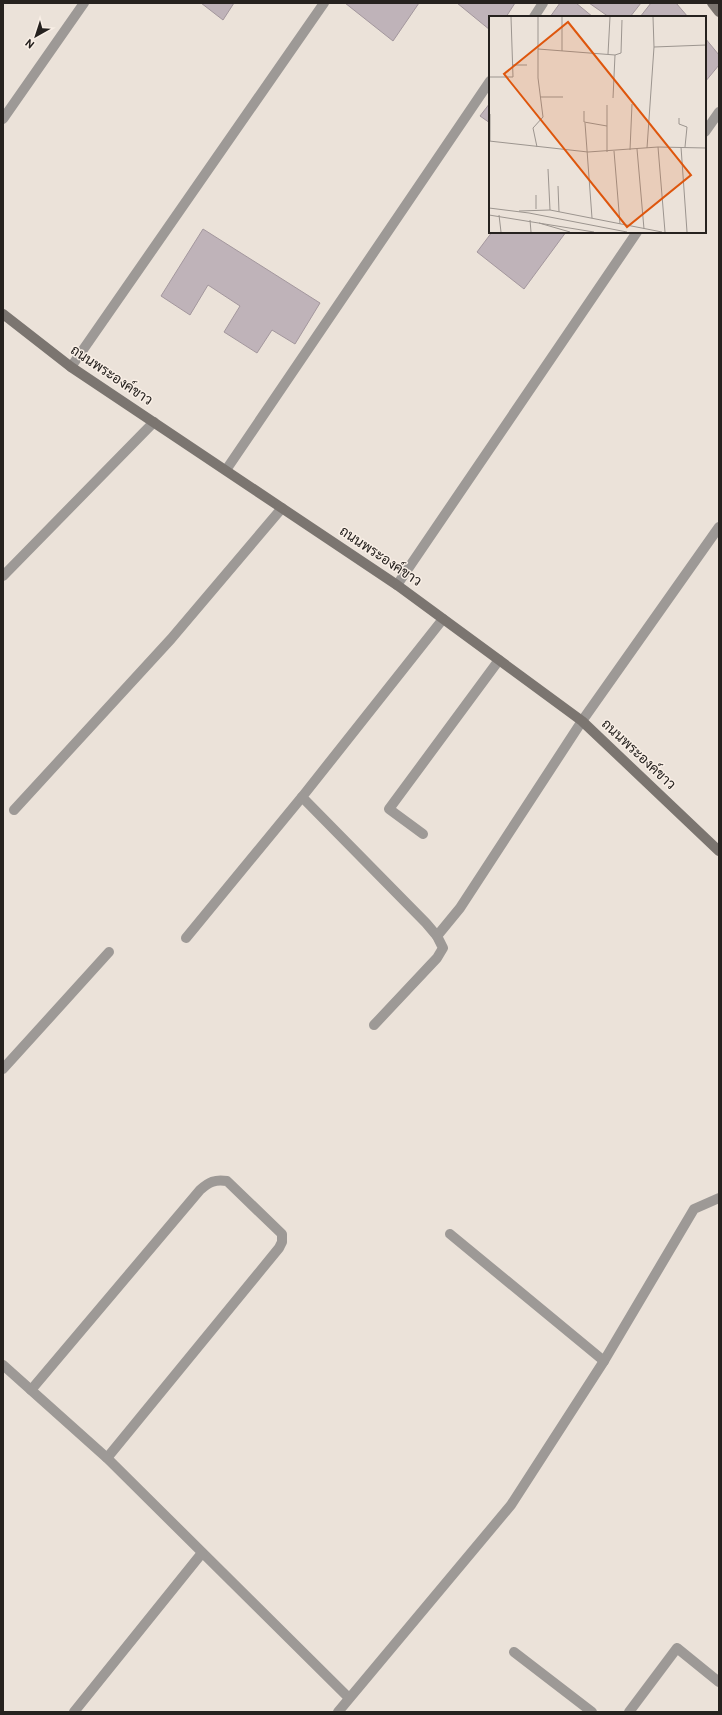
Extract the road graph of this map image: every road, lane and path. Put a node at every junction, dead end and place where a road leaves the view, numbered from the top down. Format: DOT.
graph roads {
  1 [pos="84,3"];
  2 [pos="324,3"];
  3 [pos="543,3"];
  4 [pos="712,3"];
  5 [pos="719,12"];
  6 [pos="535,16"];
  7 [pos="489,82"];
  8 [pos="719,112"];
  9 [pos="3,119"];
  10 [pos="706,131"];
  11 [pos="636,233"];
  12 [pos="3,314"];
  13 [pos="71,367"];
  14 [pos="154,422"];
  15 [pos="226,470"];
  16 [pos="282,508"];
  17 [pos="719,527"];
  18 [pos="3,576"];
  19 [pos="397,585"];
  20 [pos="443,619"];
  21 [pos="499,660"];
  22 [pos="582,722"];
  23 [pos="302,797"];
  24 [pos="14,810"];
  25 [pos="424,834"];
  26 [pos="719,851"];
  27 [pos="437,936"];
  28 [pos="186,938"];
  29 [pos="109,952"];
  30 [pos="374,1025"];
  31 [pos="3,1069"];
  32 [pos="719,1198"];
  33 [pos="450,1234"];
  34 [pos="604,1361"];
  35 [pos="3,1365"];
  36 [pos="31,1390"];
  37 [pos="107,1458"];
  38 [pos="202,1553"];
  39 [pos="514,1652"];
  40 [pos="719,1682"];
  41 [pos="349,1698"];
  42 [pos="74,1712"];
  43 [pos="338,1712"];
  44 [pos="592,1712"];
  45 [pos="629,1712"];
  1 -- 9 [label="street"];
  2 -- 13 [label="street"];
  3 -- 6 [label="street"];
  4 -- 5 [label="street"];
  7 -- 15 [label="street"];
  8 -- 10 [label="street"];
  11 -- 19 [label="street"];
  12 -- 13 [label="street, ถนนพระองค์ขาว"];
  13 -- 14 [label="street, ถนนพระองค์ขาว"];
  14 -- 15 [label="street, ถนนพระองค์ขาว"];
  14 -- 18 [label="street"];
  15 -- 16 [label="street, ถนนพระองค์ขาว"];
  16 -- 19 [label="street, ถนนพระองค์ขาว"];
  16 -- 24 [label="street"];
  17 -- 22 [label="street"];
  19 -- 20 [label="street, ถนนพระองค์ขาว"];
  20 -- 21 [label="street, ถนนพระองค์ขาว"];
  20 -- 23 [label="street"];
  21 -- 22 [label="street, ถนนพระองค์ขาว"];
  21 -- 25 [label="street"];
  22 -- 26 [label="street, ถนนพระองค์ขาว"];
  22 -- 27 [label="street"];
  23 -- 27 [label="street"];
  23 -- 28 [label="street"];
  27 -- 30 [label="street"];
  29 -- 31 [label="street"];
  32 -- 34 [label="street"];
  33 -- 34 [label="street"];
  34 -- 41 [label="street"];
  35 -- 36 [label="street"];
  36 -- 37 [label="street"];
  36 -- 37 [label="street"];
  37 -- 38 [label="street"];
  38 -- 41 [label="street"];
  38 -- 42 [label="street"];
  39 -- 44 [label="street"];
  40 -- 45 [label="street"];
  41 -- 43 [label="street"];
}
